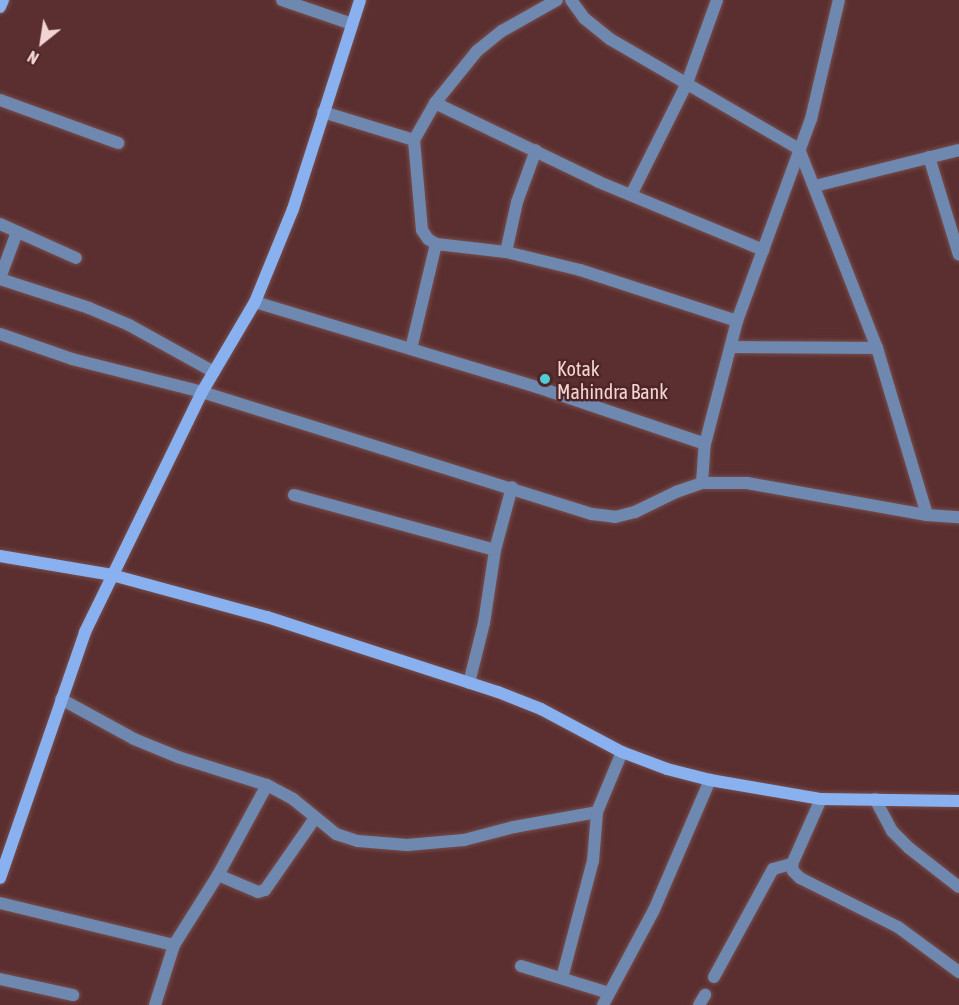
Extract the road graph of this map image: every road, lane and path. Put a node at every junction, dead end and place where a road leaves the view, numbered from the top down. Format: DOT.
graph roads {
  1 [pos="3,0"];
  2 [pos="282,0"];
  3 [pos="360,0"];
  4 [pos="557,0"];
  5 [pos="571,0"];
  6 [pos="717,0"];
  7 [pos="839,0"];
  8 [pos="0,7"];
  9 [pos="352,24"];
  10 [pos="687,83"];
  11 [pos="0,100"];
  12 [pos="435,103"];
  13 [pos="324,112"];
  14 [pos="414,140"];
  15 [pos="118,143"];
  16 [pos="800,149"];
  17 [pos="536,150"];
  18 [pos="959,150"];
  19 [pos="928,158"];
  20 [pos="816,186"];
  21 [pos="632,195"];
  22 [pos="0,224"];
  23 [pos="18,231"];
  24 [pos="436,244"];
  25 [pos="762,250"];
  26 [pos="506,252"];
  27 [pos="959,255"];
  28 [pos="76,258"];
  29 [pos="0,279"];
  30 [pos="255,302"];
  31 [pos="737,321"];
  32 [pos="0,334"];
  33 [pos="731,347"];
  34 [pos="877,348"];
  35 [pos="411,349"];
  36 [pos="214,372"];
  37 [pos="202,392"];
  38 [pos="705,444"];
  39 [pos="702,483"];
  40 [pos="512,487"];
  41 [pos="294,495"];
  42 [pos="927,515"];
  43 [pos="959,517"];
  44 [pos="495,550"];
  45 [pos="0,556"];
  46 [pos="112,575"];
  47 [pos="469,683"];
  48 [pos="61,699"];
  49 [pos="622,752"];
  50 [pos="710,780"];
  51 [pos="267,785"];
  52 [pos="821,798"];
  53 [pos="876,799"];
  54 [pos="959,801"];
  55 [pos="597,812"];
  56 [pos="315,818"];
  57 [pos="792,864"];
  58 [pos="218,875"];
  59 [pos="0,878"];
  60 [pos="959,886"];
  61 [pos="0,903"];
  62 [pos="174,945"];
  63 [pos="521,966"];
  64 [pos="959,972"];
  65 [pos="714,977"];
  66 [pos="562,978"];
  67 [pos="0,979"];
  68 [pos="609,993"];
  69 [pos="73,995"];
  70 [pos="155,1005"];
  71 [pos="603,1005"];
  1 -- 8 [label="street"];
  2 -- 9 [label="street"];
  3 -- 9 [label="street"];
  4 -- 12 [label="street"];
  5 -- 10 [label="street"];
  6 -- 10 [label="street"];
  7 -- 16 [label="street"];
  9 -- 13 [label="street"];
  10 -- 16 [label="street"];
  10 -- 21 [label="street"];
  11 -- 15 [label="street"];
  12 -- 14 [label="street"];
  12 -- 17 [label="street"];
  13 -- 14 [label="street"];
  13 -- 30 [label="street"];
  14 -- 24 [label="street"];
  16 -- 20 [label="street"];
  16 -- 25 [label="street"];
  17 -- 21 [label="street"];
  17 -- 26 [label="street"];
  18 -- 19 [label="street"];
  19 -- 20 [label="street"];
  19 -- 27 [label="street"];
  20 -- 34 [label="street"];
  21 -- 25 [label="street"];
  22 -- 23 [label="street"];
  23 -- 28 [label="street"];
  23 -- 29 [label="street"];
  24 -- 26 [label="street"];
  24 -- 35 [label="street"];
  25 -- 31 [label="street"];
  26 -- 31 [label="street"];
  29 -- 36 [label="street"];
  30 -- 35 [label="street"];
  30 -- 36 [label="street"];
  31 -- 33 [label="street"];
  32 -- 37 [label="street"];
  33 -- 34 [label="street"];
  33 -- 38 [label="street"];
  34 -- 42 [label="street"];
  35 -- 38 [label="street"];
  36 -- 37 [label="street"];
  37 -- 40 [label="street"];
  37 -- 46 [label="street"];
  38 -- 39 [label="street"];
  39 -- 40 [label="street"];
  39 -- 42 [label="street"];
  40 -- 44 [label="street"];
  41 -- 44 [label="street"];
  42 -- 43 [label="street"];
  44 -- 47 [label="street"];
  45 -- 46 [label="street"];
  46 -- 47 [label="street"];
  46 -- 48 [label="street"];
  47 -- 49 [label="street"];
  48 -- 51 [label="street"];
  48 -- 59 [label="street"];
  49 -- 50 [label="street"];
  49 -- 55 [label="street"];
  50 -- 52 [label="street"];
  50 -- 68 [label="street"];
  51 -- 56 [label="street"];
  51 -- 58 [label="street"];
  52 -- 53 [label="street"];
  52 -- 57 [label="street"];
  53 -- 54 [label="street"];
  53 -- 60 [label="street"];
  55 -- 56 [label="street"];
  55 -- 66 [label="street"];
  56 -- 58 [label="street"];
  57 -- 64 [label="street"];
  57 -- 65 [label="street"];
  58 -- 62 [label="street"];
  61 -- 62 [label="street"];
  62 -- 70 [label="street"];
  63 -- 66 [label="street"];
  66 -- 68 [label="street"];
  67 -- 69 [label="street"];
  68 -- 71 [label="street"];
}
